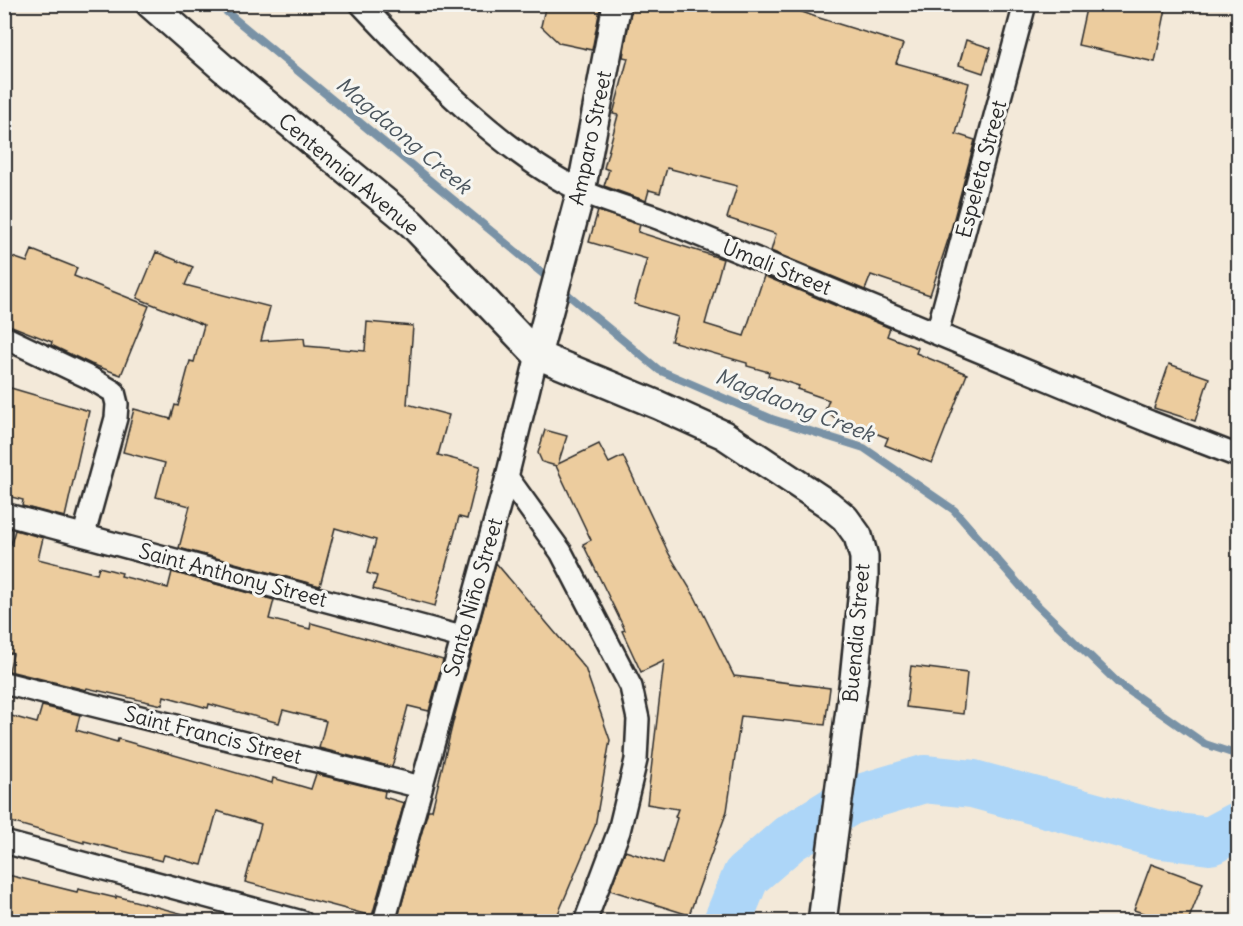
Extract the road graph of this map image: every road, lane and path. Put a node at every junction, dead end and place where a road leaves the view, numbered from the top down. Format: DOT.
graph roads {
  1 [pos="150,4"];
  2 [pos="361,4"];
  3 [pos="617,4"];
  4 [pos="1025,4"];
  5 [pos="581,190"];
  6 [pos="559,272"];
  7 [pos="937,333"];
  8 [pos="4,336"];
  9 [pos="540,343"];
  10 [pos="1239,456"];
  11 [pos="507,477"];
  12 [pos="4,514"];
  13 [pos="84,534"];
  14 [pos="461,637"];
  15 [pos="4,683"];
  16 [pos="421,787"];
  17 [pos="4,842"];
  18 [pos="302,921"];
  19 [pos="384,921"];
  20 [pos="585,921"];
  21 [pos="822,921"];
  1 -- 9 [label="street, Centennial Avenue"];
  2 -- 5 [label="street, Umali Street"];
  3 -- 5 [label="street, Amparo Street"];
  4 -- 7 [label="street, Espeleta Street"];
  5 -- 6 [label="street, Amparo Street"];
  5 -- 7 [label="street, Umali Street"];
  6 -- 9 [label="street, Santo Niño Street"];
  7 -- 10 [label="street, Umali Street"];
  8 -- 13 [label="street"];
  9 -- 11 [label="street, Santo Niño Street"];
  9 -- 21 [label="street, Buendia Street"];
  11 -- 14 [label="street, Santo Niño Street"];
  11 -- 20 [label="street"];
  12 -- 13 [label="street, Saint Anthony Street"];
  13 -- 14 [label="street, Saint Anthony Street"];
  14 -- 16 [label="street, Santo Niño Street"];
  15 -- 16 [label="street, Saint Francis Street"];
  16 -- 19 [label="street, Santo Niño Street"];
  17 -- 18 [label="street"];
}
